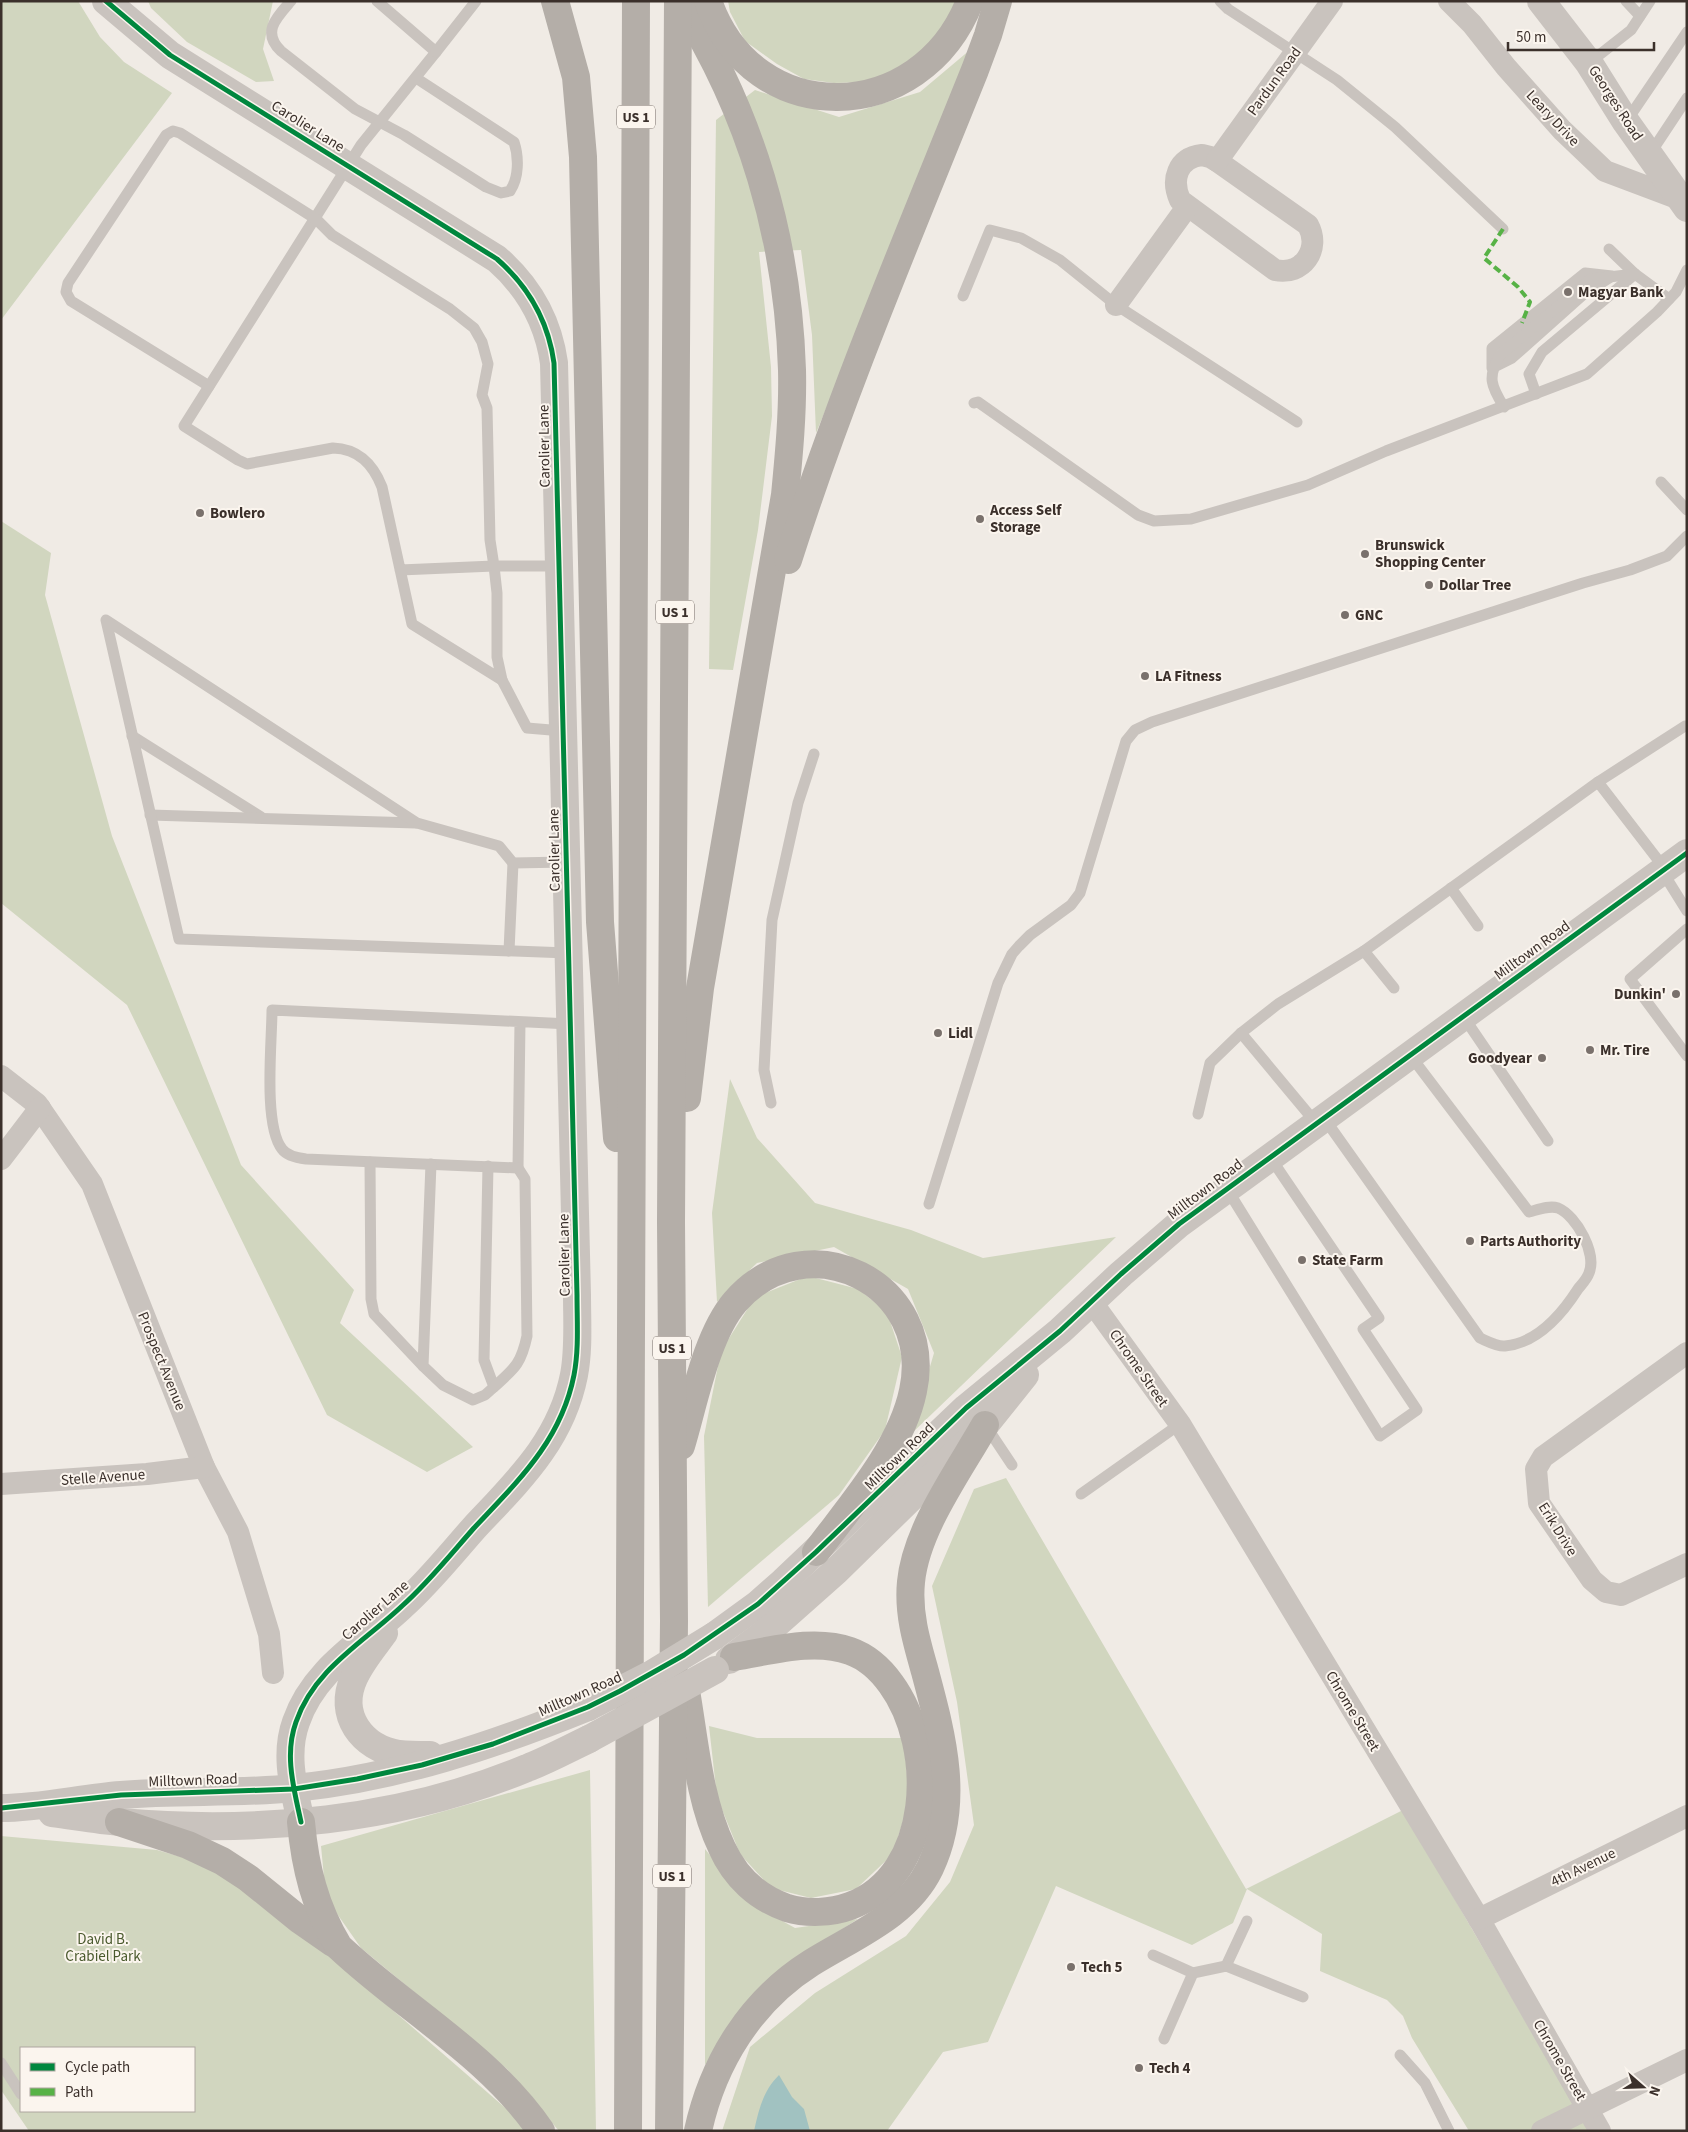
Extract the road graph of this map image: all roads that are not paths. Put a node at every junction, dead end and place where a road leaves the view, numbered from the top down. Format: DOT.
graph roads {
  1 [pos="106,1"];
  2 [pos="291,1"];
  3 [pos="377,1"];
  4 [pos="476,1"];
  5 [pos="555,1"];
  6 [pos="636,1"];
  7 [pos="679,1"];
  8 [pos="708,1"];
  9 [pos="970,1"];
  10 [pos="998,1"];
  11 [pos="1220,1"];
  12 [pos="1332,1"];
  13 [pos="1449,1"];
  14 [pos="1541,1"];
  15 [pos="1626,1"];
  16 [pos="1650,1"];
  17 [pos="126,11"];
  18 [pos="1640,16"];
  19 [pos="1687,32"];
  20 [pos="436,52"];
  21 [pos="1295,52"];
  22 [pos="1589,63"];
  23 [pos="416,78"];
  24 [pos="1687,98"];
  25 [pos="379,122"];
  26 [pos="1626,122"];
  27 [pos="1650,154"];
  28 [pos="1217,161"];
  29 [pos="348,166"];
  30 [pos="1684,204"];
  31 [pos="1187,207"];
  32 [pos="316,219"];
  33 [pos="1503,229"];
  34 [pos="1609,249"];
  35 [pos="1687,270"];
  36 [pos="1635,274"];
  37 [pos="963,296"];
  38 [pos="1669,299"];
  39 [pos="1116,305"];
  40 [pos="209,386"];
  41 [pos="1536,394"];
  42 [pos="974,403"];
  43 [pos="1504,407"];
  44 [pos="1297,422"];
  45 [pos="1661,482"];
  46 [pos="1687,510"];
  47 [pos="1687,536"];
  48 [pos="494,566"];
  49 [pos="560,566"];
  50 [pos="400,570"];
  51 [pos="757,657"];
  52 [pos="502,680"];
  53 [pos="1685,726"];
  54 [pos="563,731"];
  55 [pos="132,736"];
  56 [pos="814,754"];
  57 [pos="1598,782"];
  58 [pos="150,815"];
  59 [pos="262,818"];
  60 [pos="417,823"];
  61 [pos="1687,853"];
  62 [pos="566,862"];
  63 [pos="513,863"];
  64 [pos="1663,870"];
  65 [pos="1451,888"];
  66 [pos="1687,911"];
  67 [pos="1478,926"];
  68 [pos="1687,929"];
  69 [pos="509,951"];
  70 [pos="1364,951"];
  71 [pos="568,953"];
  72 [pos="1394,988"];
  73 [pos="1463,1016"];
  74 [pos="520,1022"];
  75 [pos="570,1024"];
  76 [pos="1241,1033"];
  77 [pos="1410,1055"];
  78 [pos="1687,1056"];
  79 [pos="1,1076"];
  80 [pos="771,1103"];
  81 [pos="40,1108"];
  82 [pos="1198,1114"];
  83 [pos="1320,1120"];
  84 [pos="1548,1141"];
  85 [pos="1270,1157"];
  86 [pos="1,1159"];
  87 [pos="370,1162"];
  88 [pos="431,1164"];
  89 [pos="488,1166"];
  90 [pos="518,1168"];
  91 [pos="1227,1189"];
  92 [pos="930,1204"];
  93 [pos="671,1222"];
  94 [pos="1091,1301"];
  95 [pos="1060,1331"];
  96 [pos="632,1337"];
  97 [pos="1687,1353"];
  98 [pos="423,1366"];
  99 [pos="494,1387"];
  100 [pos="1180,1424"];
  101 [pos="985,1425"];
  102 [pos="1012,1465"];
  103 [pos="204,1467"];
  104 [pos="673,1474"];
  105 [pos="1,1484"];
  106 [pos="1081,1494"];
  107 [pos="816,1552"];
  108 [pos="1687,1564"];
  109 [pos="403,1606"];
  110 [pos="674,1621"];
  111 [pos="725,1663"];
  112 [pos="273,1673"];
  113 [pos="454,1756"];
  114 [pos="294,1789"];
  115 [pos="7,1808"];
  116 [pos="1687,1816"];
  117 [pos="119,1822"];
  118 [pos="301,1822"];
  119 [pos="1479,1919"];
  120 [pos="1247,1921"];
  121 [pos="339,1947"];
  122 [pos="1153,1954"];
  123 [pos="1226,1966"];
  124 [pos="1193,1973"];
  125 [pos="1303,1997"];
  126 [pos="1164,2039"];
  127 [pos="1400,2055"];
  128 [pos="1687,2060"];
  129 [pos="1,2063"];
  130 [pos="20,2092"];
  131 [pos="1587,2108"];
  132 [pos="541,2131"];
  133 [pos="628,2131"];
  134 [pos="669,2131"];
  135 [pos="698,2131"];
  136 [pos="1450,2131"];
  137 [pos="1542,2131"];
  138 [pos="1600,2131"];
  1 -- 17 [label="street, Carolier Lane"];
  2 -- 25 [label="lane"];
  3 -- 20 [label="lane"];
  4 -- 20 [label="lane"];
  5 -- 96 [label="highway"];
  6 -- 96 [label="highway, US 1"];
  7 -- 51 [label="highway"];
  7 -- 93 [label="highway, US 1"];
  8 -- 9 [label="highway"];
  10 -- 51 [label="highway"];
  11 -- 21 [label="lane"];
  12 -- 21 [label="street, Pardun Road"];
  13 -- 30 [label="street, Leary Drive"];
  14 -- 22 [label="street, Georges Road"];
  15 -- 18 [label="lane"];
  16 -- 18 [label="lane"];
  17 -- 29 [label="street, Carolier Lane"];
  18 -- 22 [label="lane"];
  19 -- 26 [label="lane"];
  20 -- 23 [label="lane"];
  21 -- 28 [label="street, Pardun Road"];
  21 -- 33 [label="lane"];
  22 -- 26 [label="street, Georges Road"];
  23 -- 25 [label="lane"];
  23 -- 25 [label="lane"];
  24 -- 27 [label="lane"];
  25 -- 29 [label="lane"];
  26 -- 27 [label="street, Georges Road"];
  27 -- 30 [label="street, Georges Road"];
  28 -- 31 [label="street"];
  28 -- 31 [label="street"];
  29 -- 32 [label="lane"];
  29 -- 49 [label="street, Carolier Lane"];
  31 -- 39 [label="street"];
  32 -- 40 [label="lane"];
  32 -- 40 [label="lane"];
  32 -- 48 [label="lane"];
  34 -- 36 [label="lane"];
  35 -- 38 [label="lane"];
  36 -- 38 [label="lane"];
  36 -- 41 [label="lane"];
  36 -- 43 [label="lane"];
  37 -- 39 [label="lane"];
  38 -- 41 [label="lane"];
  39 -- 44 [label="lane"];
  40 -- 50 [label="lane"];
  41 -- 43 [label="lane"];
  42 -- 43 [label="lane"];
  45 -- 46 [label="lane"];
  47 -- 92 [label="lane"];
  48 -- 49 [label="lane"];
  48 -- 50 [label="lane"];
  48 -- 52 [label="lane"];
  49 -- 54 [label="street, Carolier Lane"];
  50 -- 52 [label="lane"];
  51 -- 93 [label="highway"];
  52 -- 54 [label="lane"];
  53 -- 57 [label="lane"];
  54 -- 62 [label="street, Carolier Lane"];
  55 -- 58 [label="lane"];
  55 -- 59 [label="lane"];
  55 -- 60 [label="lane"];
  56 -- 80 [label="lane"];
  57 -- 64 [label="lane"];
  57 -- 65 [label="lane"];
  58 -- 59 [label="lane"];
  58 -- 69 [label="lane"];
  59 -- 60 [label="lane"];
  60 -- 63 [label="lane"];
  61 -- 64 [label="street, Milltown Road"];
  62 -- 63 [label="lane"];
  62 -- 71 [label="street, Carolier Lane"];
  63 -- 69 [label="lane"];
  64 -- 66 [label="lane"];
  64 -- 73 [label="street, Milltown Road"];
  65 -- 67 [label="lane"];
  65 -- 70 [label="lane"];
  68 -- 78 [label="lane"];
  69 -- 71 [label="lane"];
  70 -- 72 [label="lane"];
  70 -- 76 [label="lane"];
  71 -- 75 [label="street, Carolier Lane"];
  73 -- 77 [label="street, Milltown Road"];
  73 -- 84 [label="lane"];
  74 -- 75 [label="lane"];
  74 -- 87 [label="lane"];
  74 -- 90 [label="lane"];
  75 -- 109 [label="street, Carolier Lane"];
  76 -- 82 [label="lane"];
  76 -- 83 [label="lane"];
  77 -- 83 [label="street, Milltown Road"];
  77 -- 83 [label="lane"];
  79 -- 81 [label="street, Prospect Avenue"];
  81 -- 86 [label="street"];
  81 -- 103 [label="street, Prospect Avenue"];
  83 -- 85 [label="street, Milltown Road"];
  85 -- 91 [label="street, Milltown Road"];
  85 -- 91 [label="lane"];
  87 -- 88 [label="lane"];
  87 -- 98 [label="lane"];
  88 -- 89 [label="lane"];
  88 -- 98 [label="lane"];
  89 -- 90 [label="lane"];
  89 -- 99 [label="lane"];
  90 -- 99 [label="lane"];
  91 -- 94 [label="street, Milltown Road"];
  93 -- 104 [label="highway, US 1"];
  94 -- 95 [label="street, Milltown Road"];
  94 -- 100 [label="street, Chrome Street"];
  95 -- 101 [label="street, Milltown Road"];
  95 -- 107 [label="street, Milltown Road"];
  96 -- 133 [label="highway, US 1"];
  97 -- 108 [label="street, Erik Drive"];
  98 -- 99 [label="lane"];
  100 -- 106 [label="lane"];
  100 -- 119 [label="street, Chrome Street"];
  101 -- 102 [label="lane"];
  101 -- 111 [label="street, Milltown Road"];
  101 -- 135 [label="highway"];
  103 -- 105 [label="street, Stelle Avenue"];
  103 -- 112 [label="street, Prospect Avenue"];
  104 -- 107 [label="highway"];
  104 -- 110 [label="highway, US 1"];
  107 -- 113 [label="street, Milltown Road, bridge"];
  109 -- 113 [label="street"];
  109 -- 114 [label="street, Carolier Lane"];
  110 -- 111 [label="highway"];
  110 -- 134 [label="highway, US 1"];
  111 -- 118 [label="street, Milltown Road, bridge"];
  113 -- 114 [label="street, Milltown Road"];
  114 -- 115 [label="street, Milltown Road"];
  114 -- 118 [label="street, Carolier Lane"];
  115 -- 117 [label="street, Milltown Road"];
  116 -- 119 [label="street, 4th Avenue"];
  117 -- 118 [label="street, Milltown Road"];
  117 -- 121 [label="highway"];
  118 -- 121 [label="highway"];
  119 -- 131 [label="street, Chrome Street"];
  120 -- 123 [label="lane"];
  121 -- 132 [label="highway"];
  122 -- 124 [label="lane"];
  123 -- 124 [label="lane"];
  123 -- 125 [label="lane"];
  124 -- 126 [label="lane"];
  127 -- 136 [label="lane"];
  128 -- 131 [label="street"];
  129 -- 130 [label="lane"];
  131 -- 137 [label="street"];
  131 -- 138 [label="street, Chrome Street"];
}
